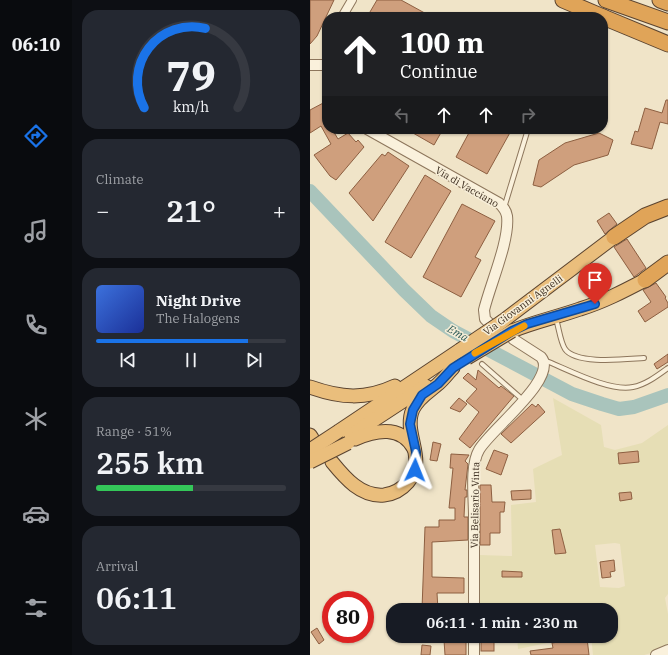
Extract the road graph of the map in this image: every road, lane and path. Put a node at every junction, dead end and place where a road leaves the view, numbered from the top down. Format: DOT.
graph roads {
  1 [pos="352,0"];
  2 [pos="563,0"];
  3 [pos="606,0"];
  4 [pos="660,0"];
  5 [pos="668,3"];
  6 [pos="345,12"];
  7 [pos="591,12"];
  8 [pos="608,19"];
  9 [pos="668,22"];
  10 [pos="668,44"];
  11 [pos="310,65"];
  12 [pos="322,65"];
  13 [pos="376,134"];
  14 [pos="526,134"];
  15 [pos="668,207"];
  16 [pos="504,208"];
  17 [pos="614,238"];
  18 [pos="668,264"];
  19 [pos="645,280"];
  20 [pos="556,316"];
  21 [pos="490,324"];
  22 [pos="509,331"];
  23 [pos="464,354"];
  24 [pos="644,358"];
  25 [pos="482,364"];
  26 [pos="453,368"];
  27 [pos="668,368"];
  28 [pos="431,369"];
  29 [pos="543,369"];
  30 [pos="310,387"];
  31 [pos="524,400"];
  32 [pos="344,438"];
  33 [pos="311,441"];
  34 [pos="416,452"];
  35 [pos="310,462"];
  36 [pos="332,462"];
  37 [pos="474,603"];
  38 [pos="474,643"];
  39 [pos="668,650"];
  40 [pos="474,655"];
  41 [pos="656,655"];
  1 -- 6 [label="street"];
  2 -- 7 [label="highway"];
  3 -- 9 [label="highway"];
  4 -- 5 [label="highway"];
  8 -- 10 [label="highway"];
  11 -- 12 [label="street"];
  13 -- 16 [label="street, Via di Vacciano"];
  14 -- 16 [label="lane"];
  15 -- 17 [label="highway"];
  16 -- 21 [label="street, Via di Vacciano"];
  17 -- 22 [label="highway, Via Giovanni Agnelli"];
  18 -- 19 [label="highway"];
  19 -- 20 [label="highway, Via Giovanni Agnelli"];
  20 -- 22 [label="highway, Via Giovanni Agnelli"];
  20 -- 24 [label="lane"];
  22 -- 23 [label="highway, Via Giovanni Agnelli, bridge"];
  22 -- 29 [label="street"];
  23 -- 26 [label="highway, Via Giovanni Agnelli"];
  23 -- 28 [label="highway, Via Giovanni Agnelli"];
  25 -- 31 [label="lane"];
  26 -- 32 [label="highway, Via Giovanni Agnelli"];
  26 -- 34 [label="highway"];
  27 -- 29 [label="lane"];
  28 -- 30 [label="highway"];
  28 -- 32 [label="highway, Via Giovanni Agnelli"];
  29 -- 31 [label="street, Via Belisario Vinta"];
  31 -- 37 [label="street, Via Belisario Vinta"];
  32 -- 33 [label="highway, Via Giovanni Agnelli, bridge"];
  32 -- 34 [label="highway"];
  32 -- 35 [label="highway, bridge"];
  34 -- 36 [label="highway"];
  38 -- 40 [label="street"];
  39 -- 41 [label="street"];
}
